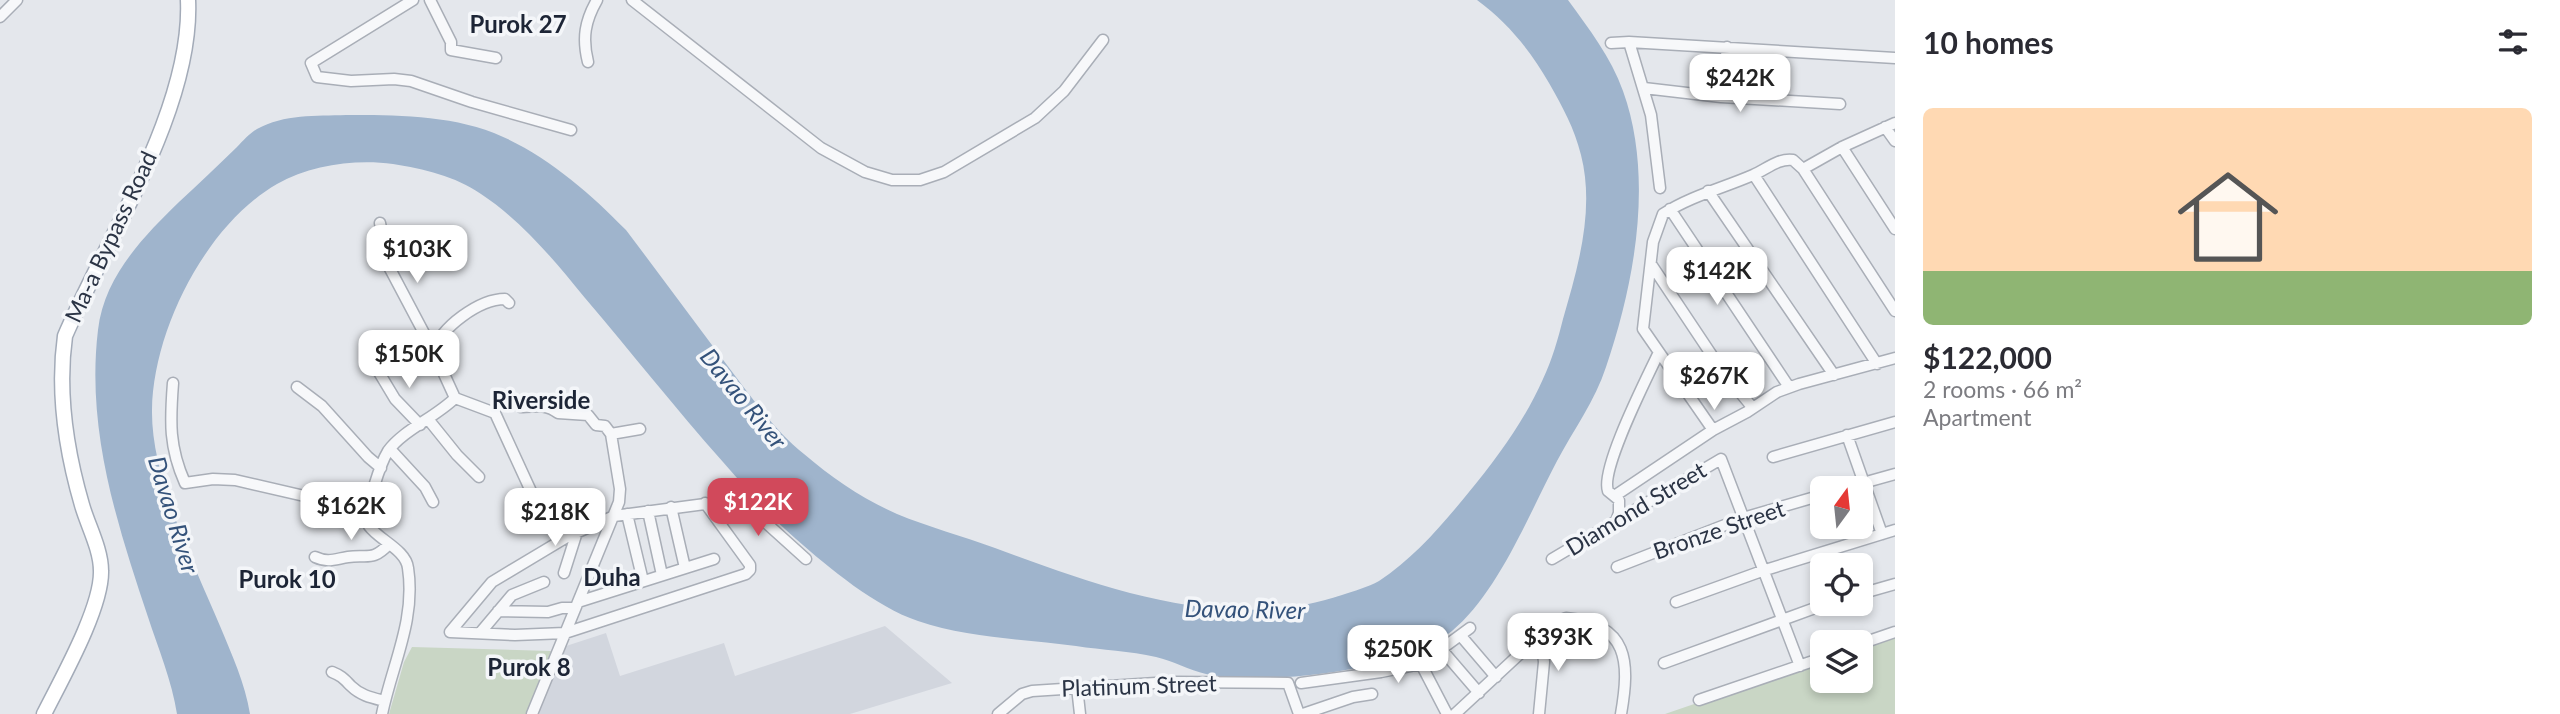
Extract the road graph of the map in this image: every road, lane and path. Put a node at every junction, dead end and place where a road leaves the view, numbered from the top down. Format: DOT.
graph roads {
  1 [pos="17,0"];
  2 [pos="188,0"];
  3 [pos="413,0"];
  4 [pos="430,0"];
  5 [pos="597,0"];
  6 [pos="632,0"];
  7 [pos="0,17"];
  8 [pos="1103,40"];
  9 [pos="1629,42"];
  10 [pos="1611,43"];
  11 [pos="1727,47"];
  12 [pos="496,58"];
  13 [pos="1895,58"];
  14 [pos="588,62"];
  15 [pos="1644,88"];
  16 [pos="1721,97"];
  17 [pos="1840,104"];
  18 [pos="1890,125"];
  19 [pos="571,130"];
  20 [pos="1895,141"];
  21 [pos="1842,147"];
  22 [pos="1803,169"];
  23 [pos="1754,175"];
  24 [pos="1660,188"];
  25 [pos="1708,191"];
  26 [pos="1671,209"];
  27 [pos="380,223"];
  28 [pos="1895,229"];
  29 [pos="1651,264"];
  30 [pos="509,303"];
  31 [pos="1895,311"];
  32 [pos="434,352"];
  33 [pos="1659,352"];
  34 [pos="1895,358"];
  35 [pos="1877,364"];
  36 [pos="377,369"];
  37 [pos="1834,375"];
  38 [pos="173,383"];
  39 [pos="297,387"];
  40 [pos="1789,387"];
  41 [pos="455,398"];
  42 [pos="521,407"];
  43 [pos="1752,407"];
  44 [pos="424,422"];
  45 [pos="1895,422"];
  46 [pos="640,429"];
  47 [pos="1713,430"];
  48 [pos="611,434"];
  49 [pos="1847,435"];
  50 [pos="390,449"];
  51 [pos="1773,457"];
  52 [pos="381,468"];
  53 [pos="1895,474"];
  54 [pos="1862,476"];
  55 [pos="479,477"];
  56 [pos="1873,480"];
  57 [pos="1616,495"];
  58 [pos="1810,498"];
  59 [pos="536,500"];
  60 [pos="433,502"];
  61 [pos="705,503"];
  62 [pos="671,507"];
  63 [pos="1873,508"];
  64 [pos="648,511"];
  65 [pos="627,514"];
  66 [pos="365,516"];
  67 [pos="614,516"];
  68 [pos="1743,518"];
  69 [pos="1616,522"];
  70 [pos="1895,530"];
  71 [pos="577,532"];
  72 [pos="1882,534"];
  73 [pos="388,544"];
  74 [pos="315,557"];
  75 [pos="713,559"];
  76 [pos="806,559"];
  77 [pos="1552,559"];
  78 [pos="1617,567"];
  79 [pos="685,568"];
  80 [pos="1762,571"];
  81 [pos="564,573"];
  82 [pos="662,575"];
  83 [pos="643,581"];
  84 [pos="544,582"];
  85 [pos="1895,584"];
  86 [pos="1873,590"];
  87 [pos="1676,602"];
  88 [pos="576,605"];
  89 [pos="1810,609"];
  90 [pos="498,611"];
  91 [pos="1781,619"];
  92 [pos="1470,628"];
  93 [pos="1895,632"];
  94 [pos="480,633"];
  95 [pos="565,633"];
  96 [pos="1541,635"];
  97 [pos="1461,636"];
  98 [pos="1873,640"];
  99 [pos="1442,650"];
  100 [pos="1810,662"];
  101 [pos="1664,663"];
  102 [pos="1421,664"];
  103 [pos="1800,666"];
  104 [pos="332,672"];
  105 [pos="1496,677"];
  106 [pos="1301,683"];
  107 [pos="1077,687"];
  108 [pos="1479,693"];
  109 [pos="1372,694"];
  110 [pos="1699,700"];
  111 [pos="385,701"];
  112 [pos="44,714"];
  113 [pos="382,714"];
  114 [pos="532,714"];
  115 [pos="998,714"];
  116 [pos="1080,714"];
  117 [pos="1301,714"];
  118 [pos="1447,714"];
  119 [pos="1455,714"];
  120 [pos="1539,714"];
  121 [pos="1621,714"];
  1 -- 7 [label="street"];
  2 -- 112 [label="main road, Ma-a Bypass Road"];
  3 -- 19 [label="street"];
  4 -- 12 [label="street"];
  5 -- 14 [label="street"];
  6 -- 8 [label="street"];
  9 -- 10 [label="street"];
  9 -- 11 [label="street"];
  9 -- 15 [label="street"];
  11 -- 13 [label="street"];
  11 -- 16 [label="street"];
  15 -- 16 [label="street"];
  15 -- 24 [label="street"];
  16 -- 17 [label="street"];
  18 -- 20 [label="street"];
  18 -- 21 [label="street"];
  21 -- 22 [label="street"];
  21 -- 28 [label="street"];
  22 -- 23 [label="street"];
  22 -- 31 [label="street"];
  23 -- 25 [label="street"];
  23 -- 35 [label="street"];
  25 -- 26 [label="street"];
  25 -- 37 [label="street"];
  26 -- 29 [label="street"];
  26 -- 40 [label="street"];
  27 -- 32 [label="street"];
  29 -- 33 [label="street"];
  29 -- 43 [label="street"];
  30 -- 32 [label="street"];
  32 -- 41 [label="street"];
  33 -- 47 [label="street"];
  33 -- 57 [label="street"];
  34 -- 35 [label="street"];
  35 -- 37 [label="street"];
  36 -- 44 [label="street"];
  37 -- 40 [label="street"];
  38 -- 66 [label="street"];
  39 -- 52 [label="street"];
  40 -- 43 [label="street"];
  41 -- 44 [label="street"];
  41 -- 59 [label="street"];
  42 -- 48 [label="street"];
  43 -- 47 [label="street"];
  44 -- 50 [label="street"];
  44 -- 55 [label="street"];
  45 -- 49 [label="street"];
  46 -- 48 [label="street"];
  47 -- 57 [label="street"];
  48 -- 67 [label="street"];
  49 -- 51 [label="street"];
  49 -- 54 [label="street"];
  50 -- 52 [label="street"];
  50 -- 60 [label="street"];
  52 -- 66 [label="street"];
  53 -- 56 [label="street"];
  57 -- 69 [label="street"];
  58 -- 68 [label="street, Bronze Street"];
  61 -- 62 [label="street"];
  61 -- 76 [label="street"];
  61 -- 95 [label="street"];
  62 -- 64 [label="street"];
  62 -- 79 [label="street"];
  63 -- 72 [label="street"];
  64 -- 65 [label="street"];
  64 -- 82 [label="street"];
  65 -- 67 [label="street"];
  65 -- 83 [label="street"];
  66 -- 73 [label="street"];
  67 -- 71 [label="street"];
  67 -- 88 [label="street"];
  68 -- 69 [label="street, Diamond Street"];
  68 -- 78 [label="street, Bronze Street"];
  68 -- 80 [label="street"];
  69 -- 77 [label="street, Diamond Street"];
  70 -- 72 [label="street"];
  71 -- 81 [label="street"];
  71 -- 94 [label="street"];
  72 -- 80 [label="street"];
  73 -- 74 [label="street"];
  73 -- 111 [label="street"];
  75 -- 79 [label="street"];
  79 -- 82 [label="street"];
  80 -- 87 [label="street"];
  80 -- 91 [label="street"];
  82 -- 83 [label="street"];
  83 -- 88 [label="street"];
  84 -- 90 [label="street"];
  85 -- 86 [label="street"];
  88 -- 90 [label="street"];
  88 -- 95 [label="street"];
  89 -- 91 [label="street"];
  90 -- 94 [label="street"];
  91 -- 101 [label="street"];
  91 -- 103 [label="street"];
  92 -- 97 [label="street"];
  93 -- 98 [label="street"];
  94 -- 95 [label="street"];
  95 -- 114 [label="street"];
  96 -- 105 [label="street"];
  96 -- 120 [label="street"];
  96 -- 121 [label="street"];
  97 -- 99 [label="street"];
  97 -- 105 [label="street"];
  99 -- 102 [label="street"];
  99 -- 108 [label="street"];
  100 -- 103 [label="street"];
  102 -- 106 [label="street"];
  102 -- 118 [label="street"];
  103 -- 110 [label="street"];
  104 -- 111 [label="street"];
  105 -- 108 [label="street"];
  107 -- 115 [label="street, Platinum Street"];
  107 -- 116 [label="street"];
  107 -- 117 [label="street, Platinum Street"];
  108 -- 119 [label="street"];
  109 -- 117 [label="street"];
  111 -- 113 [label="street"];
}
